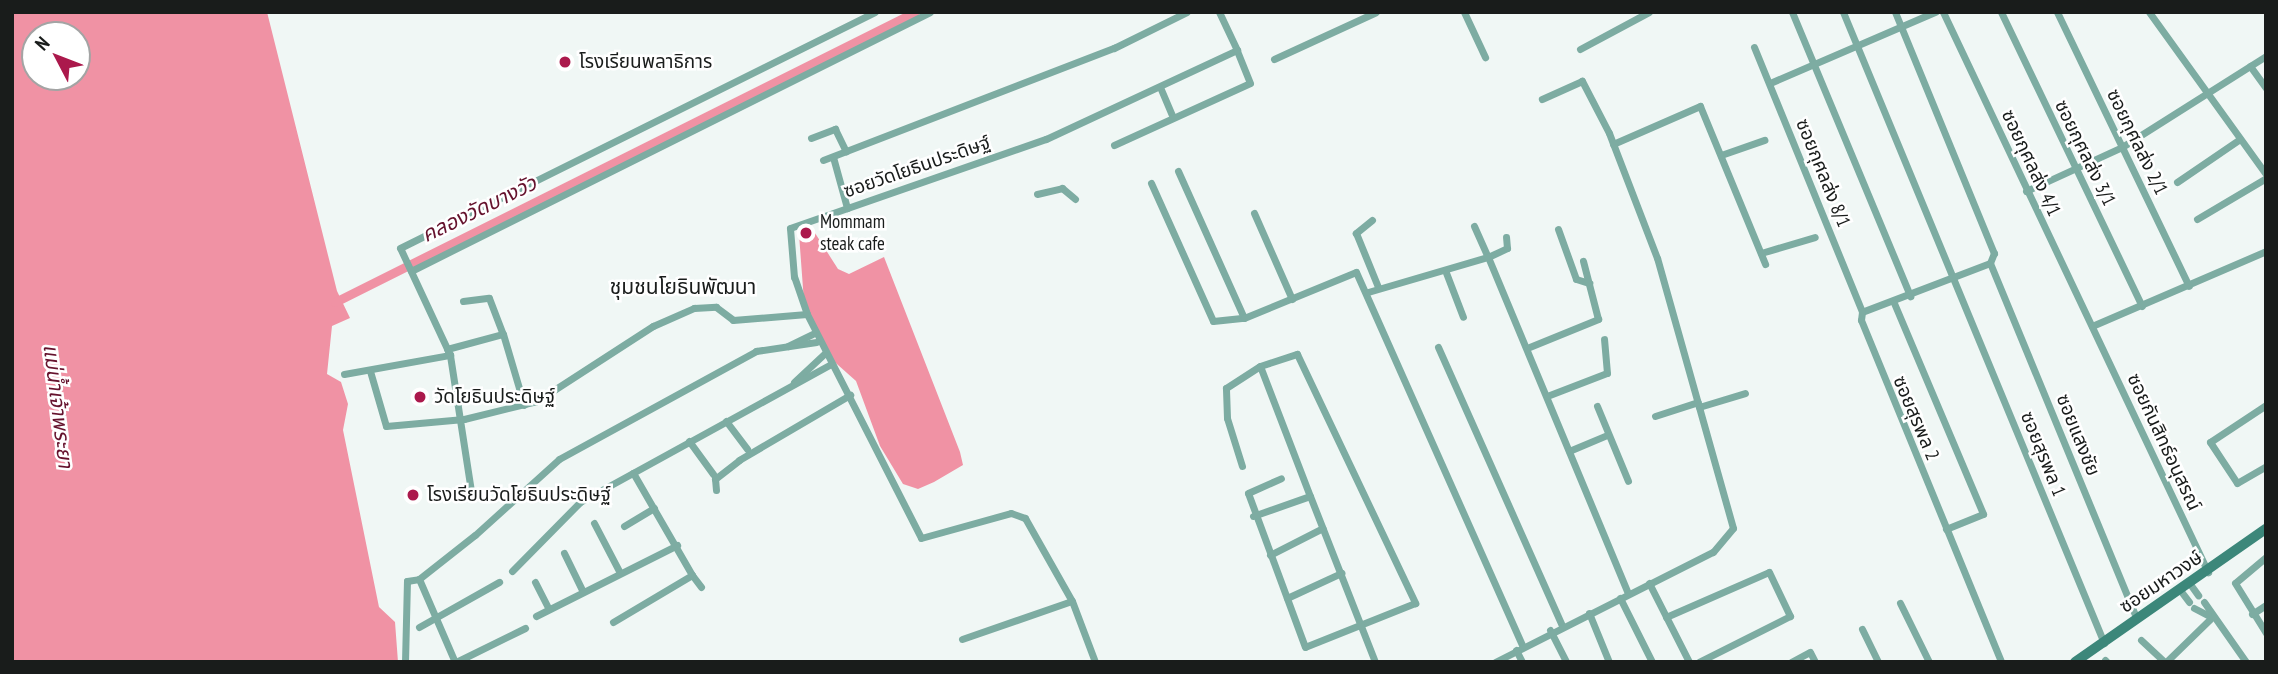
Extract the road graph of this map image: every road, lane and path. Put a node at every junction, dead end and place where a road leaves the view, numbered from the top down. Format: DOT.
graph roads {
  1 [pos="875,12"];
  2 [pos="930,12"];
  3 [pos="1187,12"];
  4 [pos="1219,12"];
  5 [pos="1376,12"];
  6 [pos="1464,12"];
  7 [pos="1649,12"];
  8 [pos="1792,12"];
  9 [pos="1843,12"];
  10 [pos="1895,12"];
  11 [pos="1935,12"];
  12 [pos="1943,12"];
  13 [pos="2001,12"];
  14 [pos="2057,12"];
  15 [pos="2149,12"];
  16 [pos="1902,27"];
  17 [pos="1857,46"];
  18 [pos="1754,47"];
  19 [pos="1580,49"];
  20 [pos="1237,50"];
  21 [pos="2266,56"];
  22 [pos="1485,57"];
  23 [pos="1274,59"];
  24 [pos="1814,65"];
  25 [pos="2250,66"];
  26 [pos="1770,83"];
  27 [pos="1160,87"];
  28 [pos="2266,88"];
  29 [pos="2206,97"];
  30 [pos="1542,99"];
  31 [pos="1173,117"];
  32 [pos="811,138"];
  33 [pos="2239,139"];
  34 [pos="1764,140"];
  35 [pos="1613,144"];
  36 [pos="1114,145"];
  37 [pos="2122,147"];
  38 [pos="846,152"];
  39 [pos="1721,155"];
  40 [pos="833,157"];
  41 [pos="823,160"];
  42 [pos="2075,169"];
  43 [pos="1178,171"];
  44 [pos="2266,176"];
  45 [pos="2177,182"];
  46 [pos="1151,183"];
  47 [pos="2026,191"];
  48 [pos="1037,194"];
  49 [pos="1075,199"];
  50 [pos="847,208"];
  51 [pos="1254,213"];
  52 [pos="2197,219"];
  53 [pos="1372,220"];
  54 [pos="1474,226"];
  55 [pos="1558,229"];
  56 [pos="1506,237"];
  57 [pos="1815,237"];
  58 [pos="2266,251"];
  59 [pos="1761,253"];
  60 [pos="1488,257"];
  61 [pos="1583,261"];
  62 [pos="1990,263"];
  63 [pos="1765,264"];
  64 [pos="410,268"];
  65 [pos="1445,270"];
  66 [pos="1954,277"];
  67 [pos="1589,283"];
  68 [pos="2189,286"];
  69 [pos="1378,287"];
  70 [pos="1368,292"];
  71 [pos="1910,296"];
  72 [pos="1292,299"];
  73 [pos="463,301"];
  74 [pos="1894,303"];
  75 [pos="2142,306"];
  76 [pos="1862,312"];
  77 [pos="807,314"];
  78 [pos="1463,317"];
  79 [pos="1244,318"];
  80 [pos="2092,326"];
  81 [pos="503,334"];
  82 [pos="815,338"];
  83 [pos="1604,339"];
  84 [pos="1438,347"];
  85 [pos="1527,348"];
  86 [pos="448,352"];
  87 [pos="824,354"];
  88 [pos="831,364"];
  89 [pos="1260,366"];
  90 [pos="370,371"];
  91 [pos="344,374"];
  92 [pos="794,382"];
  93 [pos="1745,393"];
  94 [pos="850,395"];
  95 [pos="1547,396"];
  96 [pos="1699,404"];
  97 [pos="524,405"];
  98 [pos="2266,405"];
  99 [pos="1597,407"];
  100 [pos="1655,416"];
  101 [pos="464,419"];
  102 [pos="726,421"];
  103 [pos="1607,435"];
  104 [pos="689,442"];
  105 [pos="747,449"];
  106 [pos="1569,452"];
  107 [pos="2266,466"];
  108 [pos="1242,467"];
  109 [pos="633,473"];
  110 [pos="713,474"];
  111 [pos="1281,478"];
  112 [pos="1629,481"];
  113 [pos="716,490"];
  114 [pos="471,491"];
  115 [pos="1310,496"];
  116 [pos="654,508"];
  117 [pos="1253,516"];
  118 [pos="594,523"];
  119 [pos="624,526"];
  120 [pos="1323,528"];
  121 [pos="1945,529"];
  122 [pos="2266,529"];
  123 [pos="677,544"];
  124 [pos="564,553"];
  125 [pos="1270,555"];
  126 [pos="2266,556"];
  127 [pos="512,571"];
  128 [pos="2208,572"];
  129 [pos="620,573"];
  130 [pos="1340,573"];
  131 [pos="692,575"];
  132 [pos="419,579"];
  133 [pos="499,582"];
  134 [pos="535,582"];
  135 [pos="1649,583"];
  136 [pos="2190,584"];
  137 [pos="701,587"];
  138 [pos="2180,590"];
  139 [pos="583,592"];
  140 [pos="1628,593"];
  141 [pos="1287,598"];
  142 [pos="1620,598"];
  143 [pos="1072,601"];
  144 [pos="1900,603"];
  145 [pos="2266,605"];
  146 [pos="549,609"];
  147 [pos="1588,613"];
  148 [pos="2252,614"];
  149 [pos="536,616"];
  150 [pos="1666,617"];
  151 [pos="2209,617"];
  152 [pos="432,619"];
  153 [pos="2137,619"];
  154 [pos="612,622"];
  155 [pos="1562,625"];
  156 [pos="1361,626"];
  157 [pos="419,627"];
  158 [pos="525,628"];
  159 [pos="1862,629"];
  160 [pos="1550,631"];
  161 [pos="2266,633"];
  162 [pos="962,639"];
  163 [pos="2141,639"];
  164 [pos="2104,643"];
  165 [pos="1519,648"];
  166 [pos="2240,654"];
  167 [pos="2090,658"];
  168 [pos="405,662"];
  169 [pos="456,662"];
  170 [pos="1095,662"];
  171 [pos="1375,662"];
  172 [pos="1495,662"];
  173 [pos="1522,662"];
  174 [pos="1566,662"];
  175 [pos="1609,662"];
  176 [pos="1652,662"];
  177 [pos="1689,662"];
  178 [pos="1699,662"];
  179 [pos="1791,662"];
  180 [pos="1815,662"];
  181 [pos="1878,662"];
  182 [pos="1928,662"];
  183 [pos="2001,662"];
  184 [pos="2075,662"];
  185 [pos="2165,662"];
  186 [pos="2231,662"];
  187 [pos="2246,662"];
  1 -- 64 [label="street"];
  2 -- 64 [label="street"];
  3 -- 38 [label="street"];
  4 -- 20 [label="street"];
  5 -- 23 [label="street"];
  6 -- 22 [label="street"];
  7 -- 19 [label="street"];
  8 -- 24 [label="street"];
  9 -- 17 [label="street, ซอยสุรพล 1"];
  10 -- 16 [label="street, ซอยแสงชัย"];
  11 -- 16 [label="street"];
  12 -- 47 [label="street, ซอยกุศลส่ง 4/1"];
  13 -- 42 [label="street, ซอยกุศลส่ง 3/1"];
  14 -- 37 [label="street, ซอยกุศลส่ง 2/1"];
  15 -- 29 [label="street"];
  16 -- 17 [label="street"];
  16 -- 62 [label="street, ซอยแสงชัย"];
  17 -- 24 [label="street"];
  17 -- 66 [label="street, ซอยสุรพล 1"];
  18 -- 26 [label="street, ซอยกุศลส่ง 8/1"];
  20 -- 27 [label="street, ซอยวัดโยธินประดิษฐ์"];
  20 -- 31 [label="street"];
  21 -- 25 [label="street"];
  24 -- 26 [label="street"];
  24 -- 71 [label="street"];
  25 -- 28 [label="street"];
  25 -- 29 [label="street"];
  26 -- 76 [label="street, ซอยกุศลส่ง 8/1"];
  27 -- 31 [label="street"];
  27 -- 50 [label="street, ซอยวัดโยธินประดิษฐ์"];
  29 -- 33 [label="street"];
  29 -- 37 [label="street"];
  30 -- 35 [label="street"];
  31 -- 36 [label="street"];
  32 -- 38 [label="street"];
  33 -- 44 [label="street"];
  33 -- 45 [label="street"];
  34 -- 39 [label="street"];
  35 -- 39 [label="street"];
  35 -- 96 [label="street"];
  37 -- 42 [label="street"];
  37 -- 68 [label="street, ซอยกุศลส่ง 2/1"];
  38 -- 40 [label="street"];
  39 -- 59 [label="street"];
  40 -- 41 [label="street"];
  40 -- 50 [label="street"];
  42 -- 47 [label="street"];
  42 -- 75 [label="street, ซอยกุศลส่ง 3/1"];
  43 -- 79 [label="street"];
  44 -- 52 [label="street"];
  46 -- 79 [label="street"];
  47 -- 80 [label="street, ซอยกุศลส่ง 4/1"];
  48 -- 49 [label="street"];
  50 -- 77 [label="street, ซอยวัดโยธินประดิษฐ์"];
  51 -- 72 [label="street"];
  53 -- 69 [label="street"];
  54 -- 60 [label="street"];
  55 -- 67 [label="street"];
  56 -- 60 [label="street"];
  57 -- 59 [label="street"];
  58 -- 68 [label="street"];
  59 -- 63 [label="street"];
  60 -- 65 [label="street"];
  60 -- 85 [label="street"];
  61 -- 67 [label="street"];
  62 -- 66 [label="street"];
  62 -- 153 [label="street, ซอยแสงชัย"];
  64 -- 86 [label="street"];
  65 -- 69 [label="street"];
  65 -- 78 [label="street"];
  66 -- 71 [label="street"];
  66 -- 164 [label="street, ซอยสุรพล 1"];
  67 -- 85 [label="street"];
  68 -- 75 [label="street"];
  69 -- 70 [label="street"];
  70 -- 72 [label="street"];
  70 -- 165 [label="street"];
  71 -- 74 [label="street"];
  72 -- 79 [label="street"];
  73 -- 81 [label="street"];
  74 -- 76 [label="street"];
  74 -- 121 [label="street"];
  75 -- 80 [label="street"];
  76 -- 121 [label="street, ซอยสุรพล 2"];
  77 -- 82 [label="street"];
  77 -- 97 [label="street"];
  80 -- 128 [label="street, ซอยกันสิทธ์อนุสรณ์"];
  81 -- 86 [label="street"];
  81 -- 97 [label="street"];
  82 -- 87 [label="street"];
  82 -- 132 [label="street"];
  83 -- 95 [label="street"];
  84 -- 155 [label="street"];
  85 -- 95 [label="street"];
  86 -- 90 [label="street"];
  86 -- 101 [label="street"];
  87 -- 88 [label="street"];
  87 -- 92 [label="street"];
  88 -- 92 [label="street"];
  88 -- 94 [label="street"];
  89 -- 108 [label="street"];
  89 -- 115 [label="street"];
  89 -- 156 [label="street"];
  90 -- 91 [label="street"];
  90 -- 101 [label="street"];
  92 -- 102 [label="street"];
  93 -- 96 [label="street"];
  94 -- 113 [label="street"];
  94 -- 143 [label="street"];
  95 -- 106 [label="street"];
  96 -- 100 [label="street"];
  96 -- 135 [label="street"];
  97 -- 101 [label="street"];
  98 -- 107 [label="street"];
  99 -- 103 [label="street"];
  101 -- 114 [label="street"];
  102 -- 104 [label="street"];
  102 -- 105 [label="street"];
  103 -- 106 [label="street"];
  103 -- 112 [label="street"];
  104 -- 109 [label="street"];
  104 -- 110 [label="street"];
  106 -- 140 [label="street"];
  109 -- 116 [label="street"];
  109 -- 127 [label="street"];
  111 -- 117 [label="street"];
  115 -- 117 [label="street"];
  115 -- 120 [label="street"];
  116 -- 119 [label="street"];
  116 -- 123 [label="street"];
  117 -- 125 [label="street"];
  118 -- 129 [label="street"];
  120 -- 125 [label="street"];
  120 -- 130 [label="street"];
  121 -- 183 [label="street, ซอยสุรพล 2"];
  122 -- 128 [label="street, ซอยมหาวงษ์"];
  123 -- 129 [label="street"];
  123 -- 131 [label="street"];
  124 -- 139 [label="street"];
  125 -- 141 [label="street"];
  126 -- 148 [label="street"];
  128 -- 136 [label="street, ซอยมหาวงษ์"];
  129 -- 139 [label="street"];
  130 -- 141 [label="street"];
  130 -- 156 [label="street"];
  131 -- 137 [label="street"];
  131 -- 154 [label="street"];
  132 -- 152 [label="street"];
  132 -- 168 [label="street"];
  133 -- 152 [label="street"];
  134 -- 146 [label="street"];
  135 -- 140 [label="street"];
  135 -- 150 [label="street"];
  136 -- 138 [label="street, ซอยมหาวงษ์"];
  136 -- 151 [label="street"];
  138 -- 151 [label="street"];
  138 -- 153 [label="street, ซอยมหาวงษ์"];
  139 -- 146 [label="street"];
  140 -- 142 [label="street"];
  141 -- 156 [label="street"];
  142 -- 147 [label="street"];
  142 -- 176 [label="street"];
  143 -- 162 [label="street"];
  143 -- 170 [label="street"];
  144 -- 182 [label="street"];
  145 -- 148 [label="street"];
  146 -- 149 [label="street"];
  147 -- 155 [label="street"];
  147 -- 175 [label="street"];
  148 -- 161 [label="street"];
  150 -- 177 [label="street"];
  150 -- 178 [label="street"];
  151 -- 166 [label="street"];
  151 -- 185 [label="street"];
  152 -- 157 [label="street"];
  152 -- 169 [label="street"];
  153 -- 164 [label="street, ซอยมหาวงษ์"];
  155 -- 160 [label="street"];
  156 -- 171 [label="street"];
  158 -- 169 [label="street"];
  159 -- 181 [label="street"];
  160 -- 165 [label="street"];
  160 -- 174 [label="street"];
  163 -- 185 [label="street"];
  164 -- 167 [label="street, ซอยมหาวงษ์"];
  165 -- 172 [label="street"];
  165 -- 173 [label="street"];
  166 -- 186 [label="street"];
  166 -- 187 [label="street"];
  167 -- 184 [label="street, ซอยมหาวงษ์"];
  179 -- 180 [label="street"];
}
